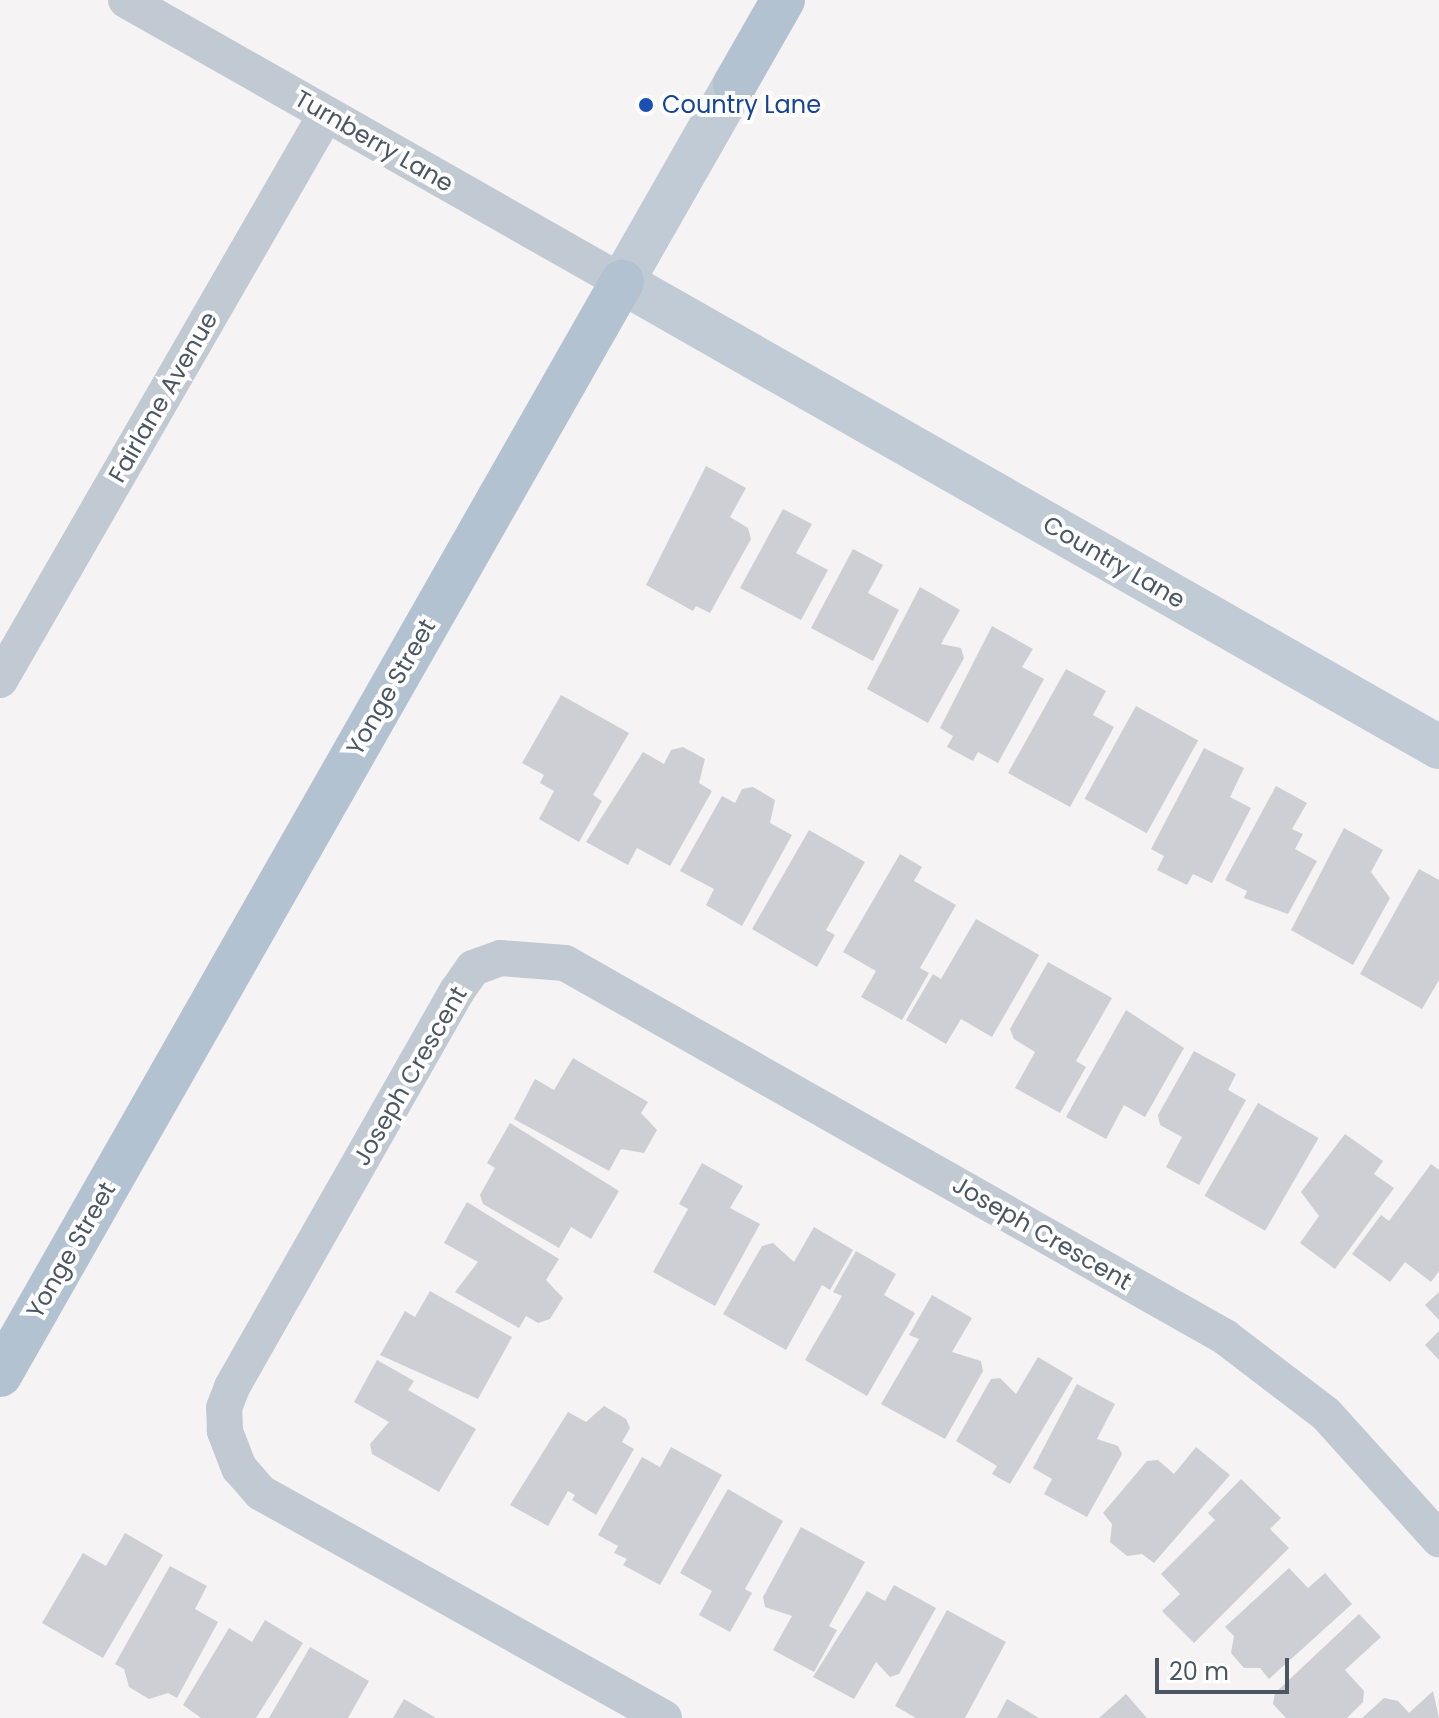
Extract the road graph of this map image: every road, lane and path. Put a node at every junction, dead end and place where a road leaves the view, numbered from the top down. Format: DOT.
graph roads {
  1 [pos="126,0"];
  2 [pos="783,0"];
  3 [pos="735,84"];
  4 [pos="326,114"];
  5 [pos="622,282"];
  6 [pos="0,680"];
  7 [pos="1439,747"];
  8 [pos="0,1375"];
  9 [pos="1439,1539"];
  10 [pos="664,1718"];
  1 -- 4 [label="street, Turnberry Lane"];
  2 -- 3 [label="main road, Yonge Street"];
  3 -- 5 [label="street, Yonge Street"];
  4 -- 5 [label="street, Turnberry Lane"];
  4 -- 6 [label="street, Fairlane Avenue"];
  5 -- 7 [label="street, Country Lane"];
  5 -- 8 [label="main road, Yonge Street"];
  9 -- 10 [label="street, Joseph Crescent"];
}
